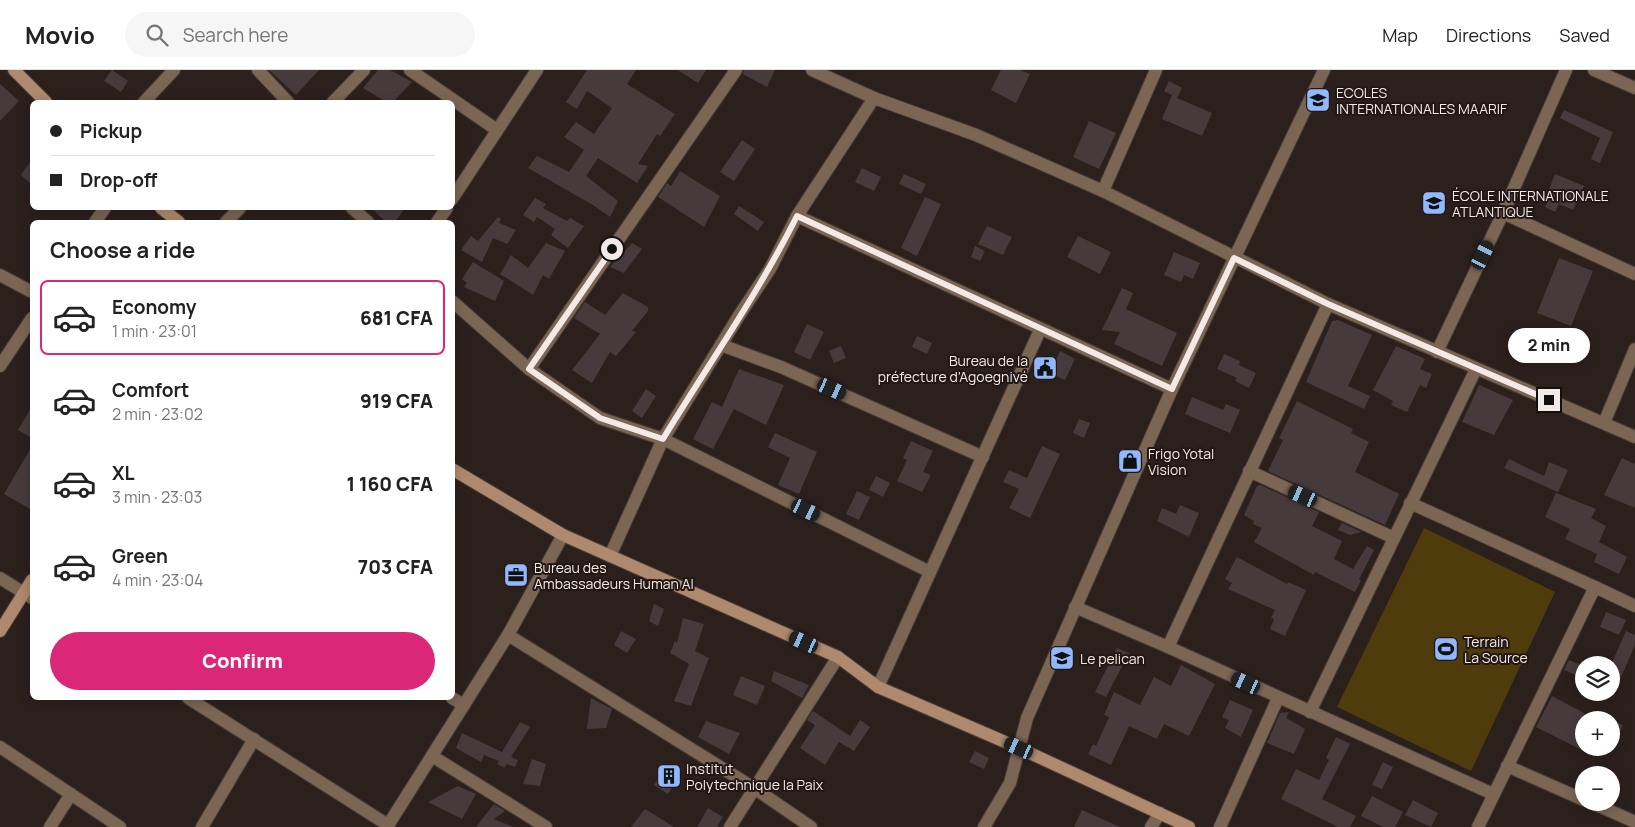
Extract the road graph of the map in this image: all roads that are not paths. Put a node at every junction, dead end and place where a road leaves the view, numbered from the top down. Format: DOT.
graph roads {
  1 [pos="14,70"];
  2 [pos="174,70"];
  3 [pos="258,70"];
  4 [pos="364,70"];
  5 [pos="410,70"];
  6 [pos="537,70"];
  7 [pos="736,70"];
  8 [pos="812,70"];
  9 [pos="1156,70"];
  10 [pos="1324,70"];
  11 [pos="1566,70"];
  12 [pos="1594,70"];
  13 [pos="1627,70"];
  14 [pos="1621,82"];
  15 [pos="1635,88"];
  16 [pos="874,98"];
  17 [pos="44,100"];
  18 [pos="146,100"];
  19 [pos="286,100"];
  20 [pos="335,100"];
  21 [pos="454,100"];
  22 [pos="455,101"];
  23 [pos="497,130"];
  24 [pos="1104,191"];
  25 [pos="455,194"];
  26 [pos="164,210"];
  27 [pos="238,210"];
  28 [pos="354,210"];
  29 [pos="1503,213"];
  30 [pos="797,216"];
  31 [pos="177,220"];
  32 [pos="228,220"];
  33 [pos="366,220"];
  34 [pos="1234,258"];
  35 [pos="1635,274"];
  36 [pos="0,275"];
  37 [pos="30,291"];
  38 [pos="455,304"];
  39 [pos="1328,304"];
  40 [pos="30,321"];
  41 [pos="1040,330"];
  42 [pos="721,345"];
  43 [pos="1635,349"];
  44 [pos="1437,352"];
  45 [pos="0,366"];
  46 [pos="529,369"];
  47 [pos="1476,369"];
  48 [pos="1172,389"];
  49 [pos="1604,423"];
  50 [pos="1635,437"];
  51 [pos="663,439"];
  52 [pos="983,457"];
  53 [pos="455,471"];
  54 [pos="1249,472"];
  55 [pos="1410,503"];
  56 [pos="563,535"];
  57 [pos="1394,538"];
  58 [pos="610,556"];
  59 [pos="930,572"];
  60 [pos="0,578"];
  61 [pos="1594,587"];
  62 [pos="28,596"];
  63 [pos="1635,606"];
  64 [pos="1075,607"];
  65 [pos="0,631"];
  66 [pos="508,635"];
  67 [pos="1168,647"];
  68 [pos="838,657"];
  69 [pos="878,686"];
  70 [pos="1278,698"];
  71 [pos="191,700"];
  72 [pos="455,700"];
  73 [pos="464,705"];
  74 [pos="1310,712"];
  75 [pos="254,740"];
  76 [pos="0,746"];
  77 [pos="1019,748"];
  78 [pos="432,756"];
  79 [pos="1507,766"];
  80 [pos="754,788"];
  81 [pos="70,794"];
  82 [pos="1493,794"];
  83 [pos="1575,796"];
  84 [pos="1610,811"];
  85 [pos="1160,813"];
  86 [pos="1635,822"];
  87 [pos="387,826"];
  88 [pos="50,827"];
  89 [pos="120,827"];
  90 [pos="202,827"];
  91 [pos="546,827"];
  92 [pos="730,827"];
  93 [pos="811,827"];
  94 [pos="984,827"];
  95 [pos="1152,827"];
  96 [pos="1189,827"];
  97 [pos="1220,827"];
  98 [pos="1478,827"];
  1 -- 17 [label="street"];
  2 -- 18 [label="street"];
  3 -- 19 [label="street"];
  4 -- 20 [label="street"];
  5 -- 21 [label="street"];
  6 -- 23 [label="street"];
  7 -- 46 [label="street"];
  8 -- 16 [label="street"];
  9 -- 24 [label="street"];
  10 -- 34 [label="street"];
  11 -- 29 [label="street"];
  12 -- 14 [label="street"];
  13 -- 14 [label="street"];
  14 -- 15 [label="street"];
  16 -- 24 [label="street"];
  16 -- 30 [label="street"];
  22 -- 23 [label="street"];
  23 -- 25 [label="street"];
  24 -- 34 [label="street"];
  26 -- 31 [label="street"];
  27 -- 32 [label="street"];
  28 -- 33 [label="street"];
  29 -- 35 [label="street"];
  29 -- 44 [label="street"];
  30 -- 41 [label="street"];
  30 -- 42 [label="street"];
  34 -- 39 [label="street"];
  34 -- 48 [label="street"];
  36 -- 37 [label="street"];
  38 -- 46 [label="street"];
  39 -- 44 [label="street"];
  39 -- 54 [label="street"];
  40 -- 45 [label="street"];
  41 -- 48 [label="street"];
  41 -- 52 [label="street"];
  42 -- 51 [label="street"];
  42 -- 52 [label="street"];
  43 -- 49 [label="street"];
  44 -- 47 [label="street"];
  46 -- 51 [label="street"];
  47 -- 49 [label="street"];
  47 -- 55 [label="street"];
  48 -- 64 [label="street"];
  49 -- 50 [label="street"];
  51 -- 58 [label="street"];
  51 -- 59 [label="street"];
  52 -- 59 [label="street"];
  53 -- 56 [label="street"];
  54 -- 57 [label="street"];
  54 -- 67 [label="street"];
  55 -- 57 [label="street"];
  55 -- 61 [label="street"];
  56 -- 58 [label="street"];
  56 -- 66 [label="street"];
  57 -- 74 [label="street"];
  58 -- 68 [label="street"];
  59 -- 69 [label="street"];
  60 -- 62 [label="street"];
  61 -- 63 [label="street"];
  61 -- 79 [label="street"];
  62 -- 65 [label="street"];
  64 -- 67 [label="street"];
  64 -- 77 [label="street"];
  66 -- 73 [label="street"];
  66 -- 80 [label="street"];
  67 -- 70 [label="street"];
  68 -- 69 [label="street"];
  68 -- 80 [label="street"];
  69 -- 77 [label="street"];
  70 -- 74 [label="street"];
  70 -- 97 [label="street"];
  71 -- 75 [label="street"];
  72 -- 73 [label="street"];
  73 -- 78 [label="street"];
  74 -- 82 [label="street"];
  75 -- 87 [label="street"];
  75 -- 90 [label="street"];
  76 -- 81 [label="street"];
  77 -- 85 [label="street"];
  77 -- 94 [label="street"];
  78 -- 87 [label="street"];
  78 -- 91 [label="street"];
  79 -- 82 [label="street"];
  79 -- 83 [label="street"];
  80 -- 92 [label="street"];
  80 -- 93 [label="street"];
  81 -- 88 [label="street"];
  81 -- 89 [label="street"];
  82 -- 98 [label="street"];
  84 -- 86 [label="street"];
  85 -- 95 [label="street"];
  85 -- 96 [label="street"];
}
